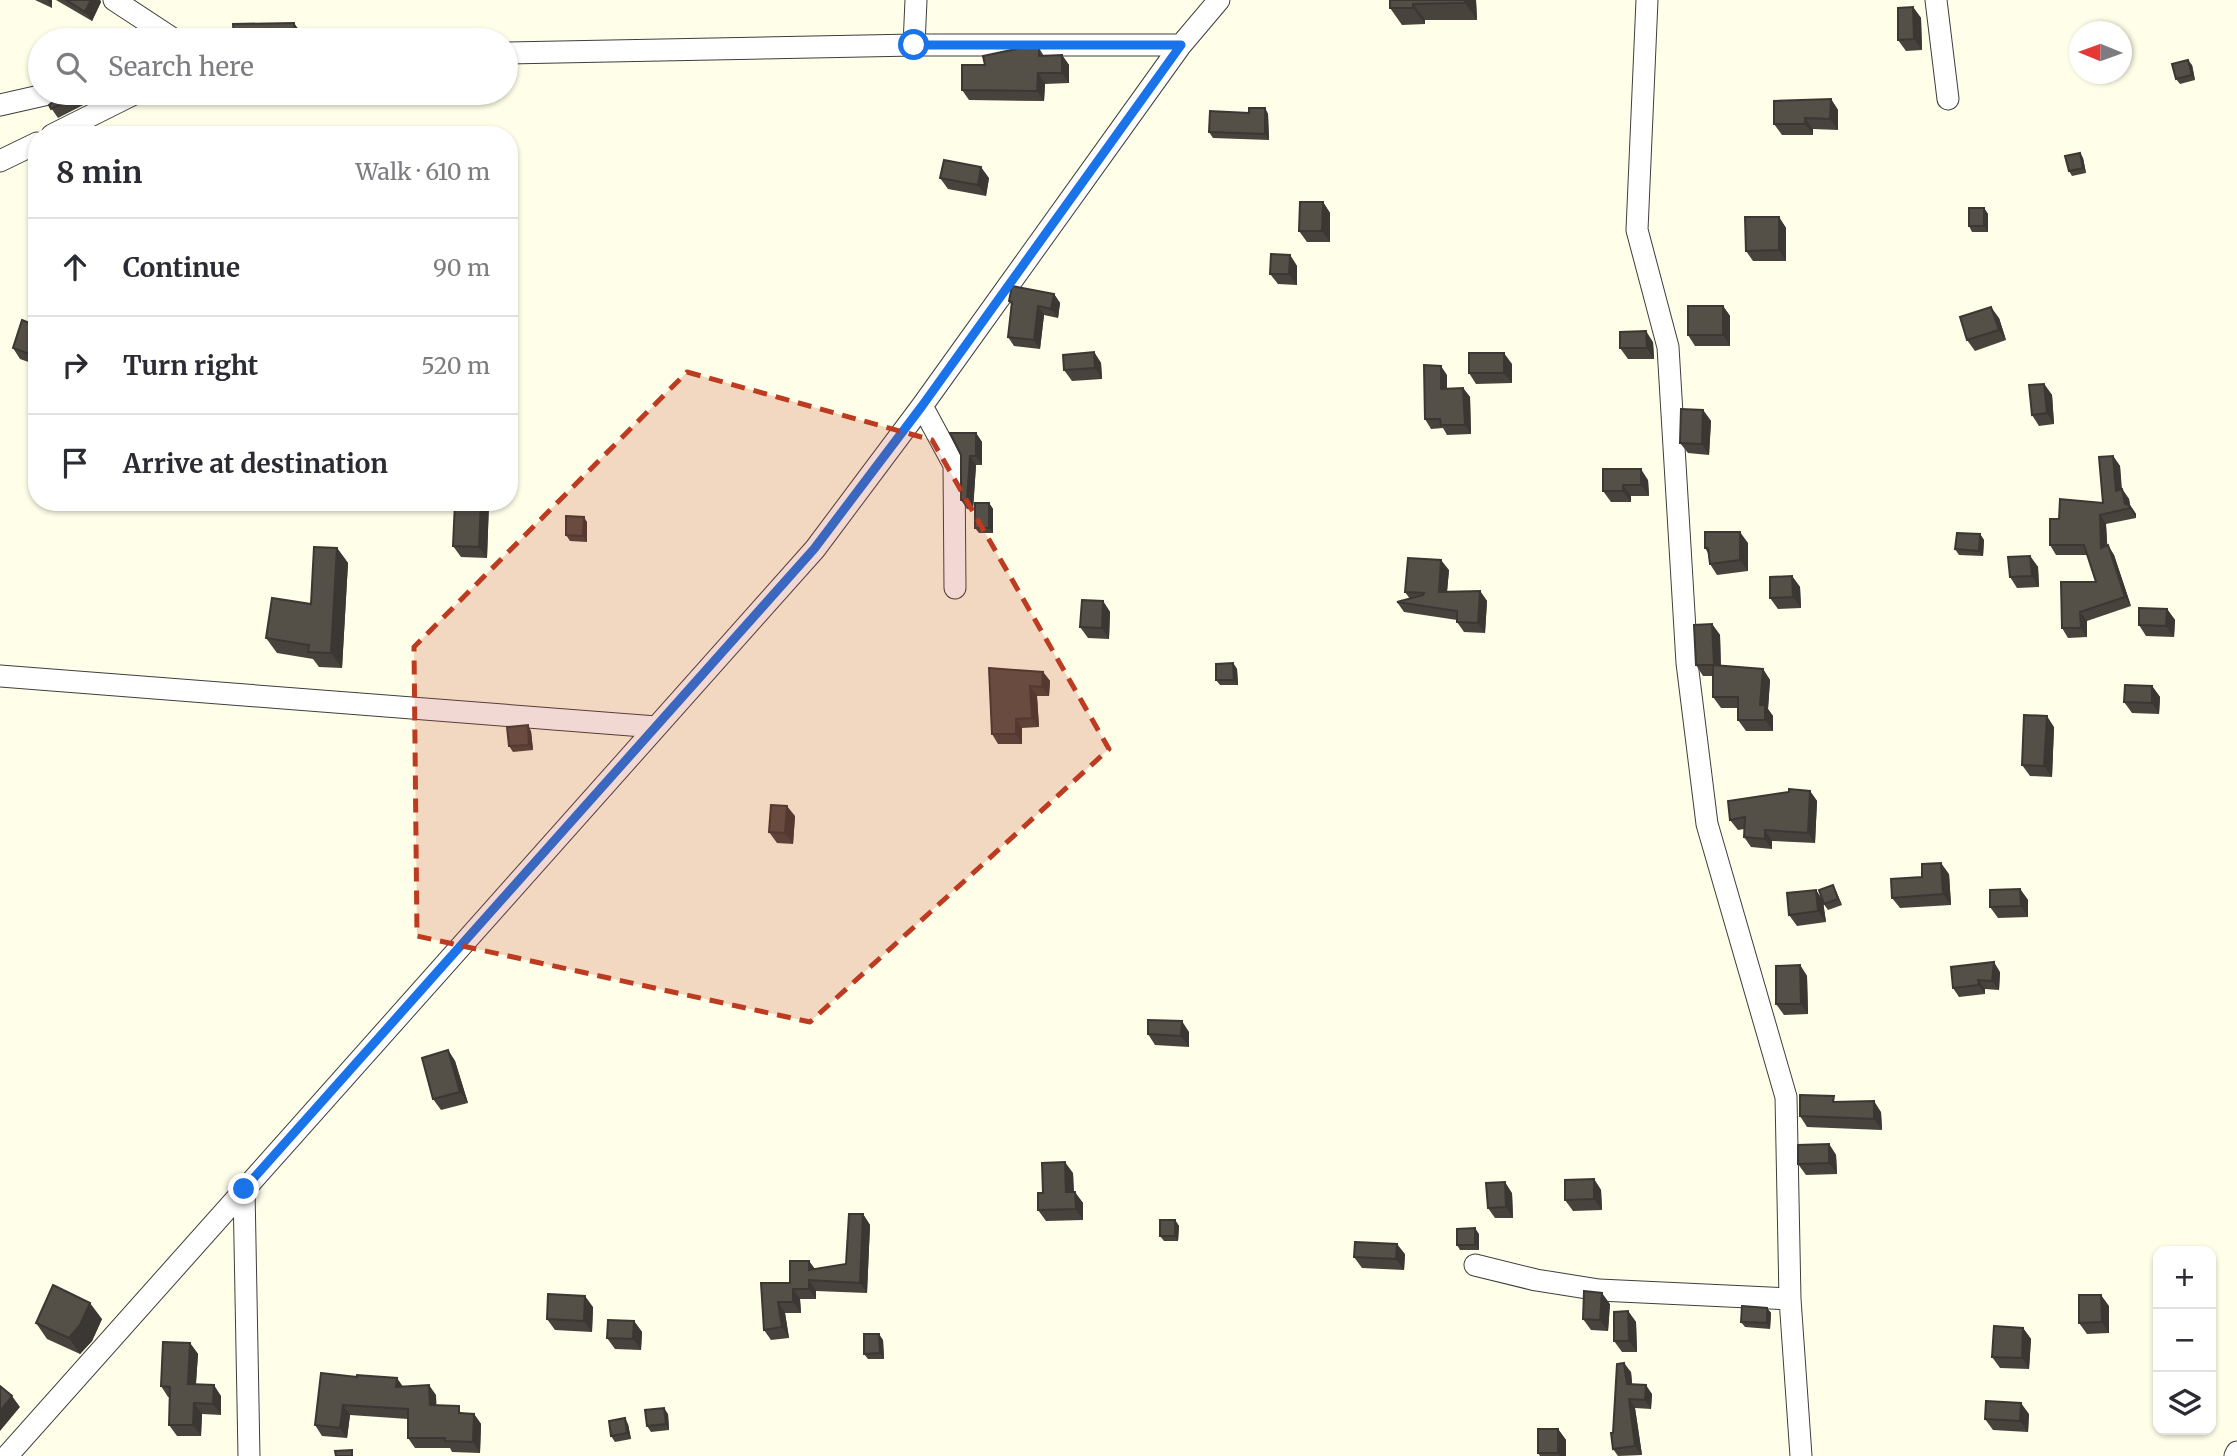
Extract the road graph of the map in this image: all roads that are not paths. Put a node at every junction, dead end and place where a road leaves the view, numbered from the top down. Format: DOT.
graph roads {
  1 [pos="114,0"];
  2 [pos="916,0"];
  3 [pos="1219,0"];
  4 [pos="1647,0"];
  5 [pos="1936,0"];
  6 [pos="157,28"];
  7 [pos="914,45"];
  8 [pos="1181,45"];
  9 [pos="518,53"];
  10 [pos="28,99"];
  11 [pos="1948,99"];
  12 [pos="0,105"];
  13 [pos="112,105"];
  14 [pos="70,126"];
  15 [pos="28,147"];
  16 [pos="0,161"];
  17 [pos="922,406"];
  18 [pos="955,588"];
  19 [pos="0,676"];
  20 [pos="656,727"];
  21 [pos="244,1189"];
  22 [pos="1475,1265"];
  23 [pos="1790,1299"];
  24 [pos="7,1456"];
  25 [pos="249,1456"];
  26 [pos="1801,1456"];
  1 -- 6 [label="street"];
  2 -- 7 [label="street"];
  3 -- 8 [label="street"];
  4 -- 23 [label="street"];
  5 -- 11 [label="street"];
  7 -- 8 [label="street"];
  7 -- 9 [label="street"];
  8 -- 17 [label="street"];
  10 -- 12 [label="street"];
  13 -- 14 [label="street"];
  15 -- 16 [label="street"];
  17 -- 18 [label="street"];
  17 -- 20 [label="street"];
  19 -- 20 [label="street"];
  20 -- 21 [label="street"];
  21 -- 24 [label="street"];
  21 -- 25 [label="street"];
  22 -- 23 [label="street"];
  23 -- 26 [label="street"];
}
